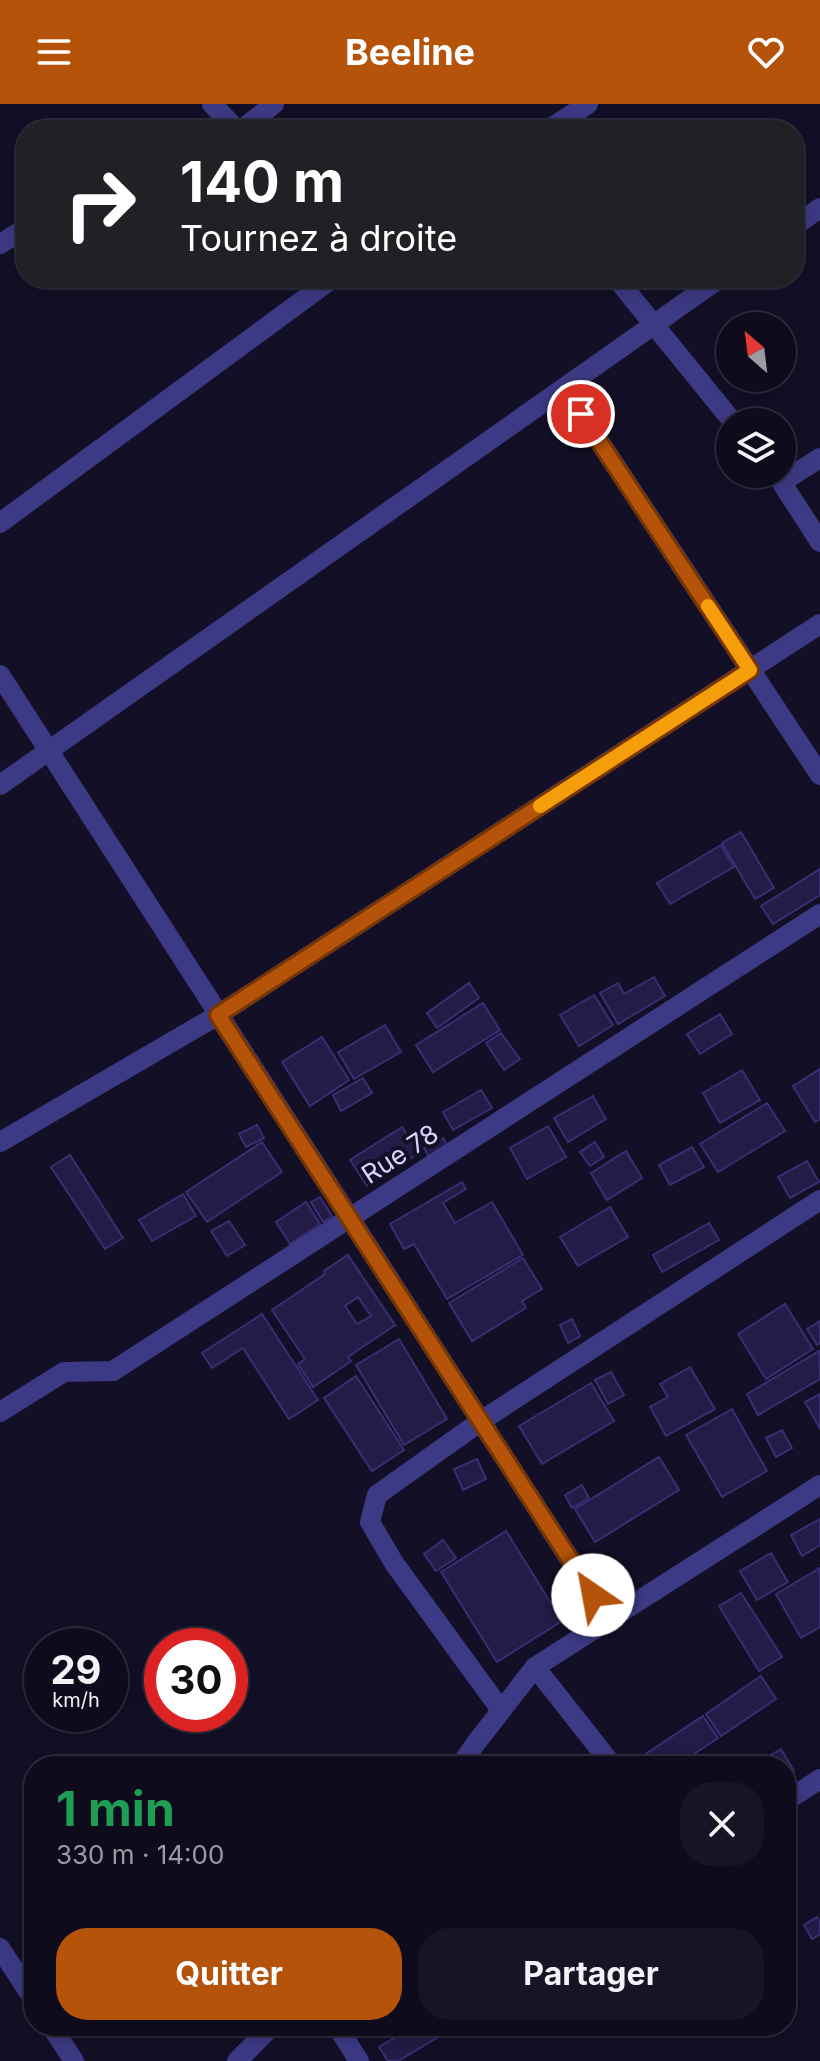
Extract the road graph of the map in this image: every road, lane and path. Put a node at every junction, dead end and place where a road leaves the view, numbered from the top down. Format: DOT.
graph roads {
  1 [pos="212,104"];
  2 [pos="274,104"];
  3 [pos="588,104"];
  4 [pos="229,120"];
  5 [pos="252,120"];
  6 [pos="563,120"];
  7 [pos="319,288"];
  8 [pos="624,288"];
  9 [pos="706,288"];
  10 [pos="654,325"];
  11 [pos="564,388"];
  12 [pos="722,408"];
  13 [pos="820,458"];
  14 [pos="796,470"];
  15 [pos="785,488"];
  16 [pos="0,523"];
  17 [pos="820,542"];
  18 [pos="820,624"];
  19 [pos="750,670"];
  20 [pos="0,675"];
  21 [pos="48,751"];
  22 [pos="820,775"];
  23 [pos="0,785"];
  24 [pos="820,914"];
  25 [pos="218,1015"];
  26 [pos="0,1142"];
  27 [pos="820,1200"];
  28 [pos="350,1218"];
  29 [pos="0,1412"];
  30 [pos="481,1421"];
  31 [pos="820,1485"];
  32 [pos="609,1620"];
  33 [pos="535,1667"];
  34 [pos="501,1710"];
  35 [pos="467,1756"];
  36 [pos="605,1756"];
  37 [pos="820,1779"];
  38 [pos="796,1795"];
  39 [pos="0,1948"];
  40 [pos="24,1985"];
  41 [pos="58,2036"];
  42 [pos="262,2036"];
  43 [pos="343,2036"];
  44 [pos="74,2061"];
  45 [pos="237,2061"];
  46 [pos="359,2061"];
  1 -- 4 [label="street"];
  2 -- 5 [label="street"];
  3 -- 6 [label="street"];
  7 -- 16 [label="street"];
  8 -- 10 [label="street"];
  9 -- 10 [label="street"];
  10 -- 11 [label="street"];
  10 -- 12 [label="street"];
  11 -- 19 [label="street"];
  11 -- 21 [label="street"];
  13 -- 14 [label="street"];
  15 -- 17 [label="street"];
  18 -- 19 [label="street"];
  19 -- 22 [label="street"];
  19 -- 25 [label="street"];
  20 -- 21 [label="street"];
  21 -- 23 [label="street"];
  21 -- 25 [label="street"];
  24 -- 28 [label="street, Rue 78"];
  25 -- 26 [label="street"];
  25 -- 28 [label="street"];
  27 -- 30 [label="street"];
  28 -- 29 [label="street, Rue 78"];
  28 -- 30 [label="street"];
  30 -- 32 [label="street"];
  30 -- 34 [label="street"];
  31 -- 32 [label="street"];
  32 -- 33 [label="street"];
  33 -- 34 [label="street"];
  33 -- 36 [label="street"];
  34 -- 35 [label="street"];
  37 -- 38 [label="street"];
  39 -- 40 [label="street"];
  41 -- 44 [label="street"];
  42 -- 45 [label="street"];
  43 -- 46 [label="street"];
}
